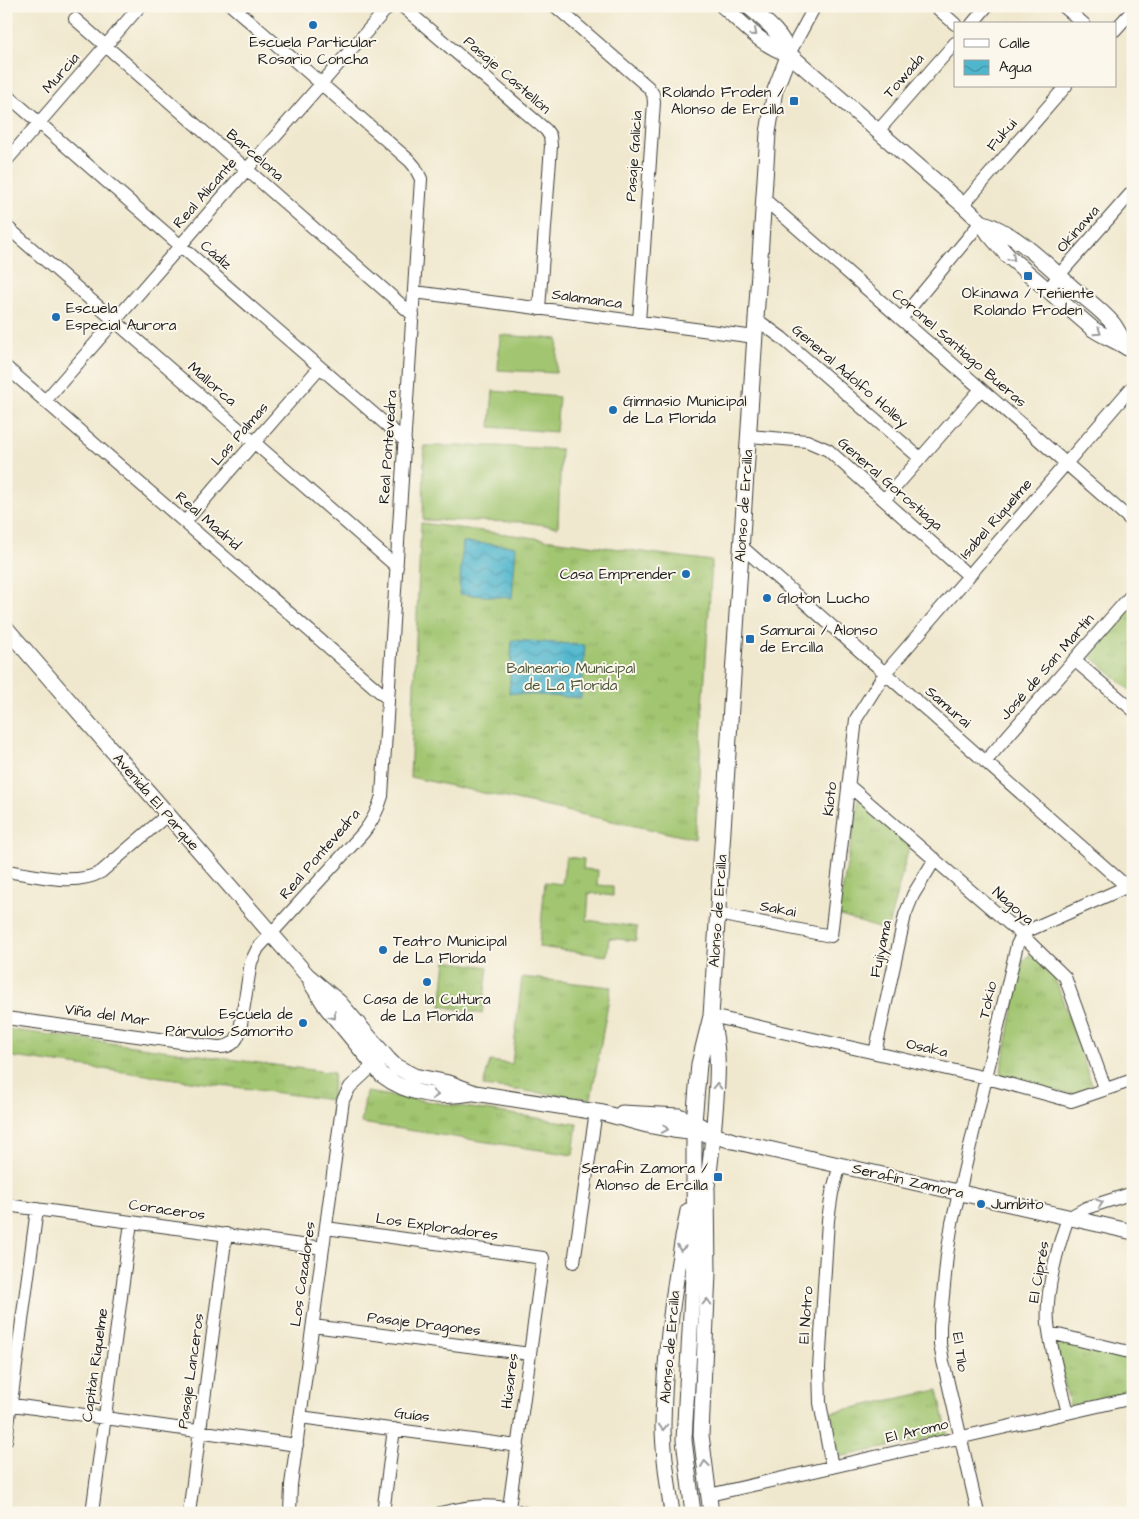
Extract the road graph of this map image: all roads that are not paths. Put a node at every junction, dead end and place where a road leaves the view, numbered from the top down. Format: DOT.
graph roads {
  1 [pos="140,6"];
  2 [pos="232,6"];
  3 [pos="390,6"];
  4 [pos="402,6"];
  5 [pos="554,6"];
  6 [pos="723,6"];
  7 [pos="748,6"];
  8 [pos="815,6"];
  9 [pos="935,6"];
  10 [pos="987,6"];
  11 [pos="1063,6"];
  12 [pos="1133,10"];
  13 [pos="75,19"];
  14 [pos="974,22"];
  15 [pos="1082,22"];
  16 [pos="954,23"];
  17 [pos="1116,29"];
  18 [pos="954,43"];
  19 [pos="106,46"];
  20 [pos="789,54"];
  21 [pos="322,84"];
  22 [pos="1064,88"];
  23 [pos="6,94"];
  24 [pos="39,122"];
  25 [pos="878,131"];
  26 [pos="6,160"];
  27 [pos="247,170"];
  28 [pos="1133,191"];
  29 [pos="764,199"];
  30 [pos="963,205"];
  31 [pos="981,222"];
  32 [pos="6,226"];
  33 [pos="181,246"];
  34 [pos="1059,275"];
  35 [pos="1048,290"];
  36 [pos="415,292"];
  37 [pos="538,308"];
  38 [pos="413,315"];
  39 [pos="756,319"];
  40 [pos="901,319"];
  41 [pos="115,321"];
  42 [pos="639,322"];
  43 [pos="755,337"];
  44 [pos="1129,349"];
  45 [pos="320,366"];
  46 [pos="6,367"];
  47 [pos="1133,386"];
  48 [pos="980,389"];
  49 [pos="45,401"];
  50 [pos="749,436"];
  51 [pos="405,441"];
  52 [pos="254,442"];
  53 [pos="920,458"];
  54 [pos="1066,464"];
  55 [pos="884,500"];
  56 [pos="185,522"];
  57 [pos="1133,522"];
  58 [pos="742,547"];
  59 [pos="397,567"];
  60 [pos="969,576"];
  61 [pos="1133,593"];
  62 [pos="6,628"];
  63 [pos="1074,660"];
  64 [pos="884,673"];
  65 [pos="388,699"];
  66 [pos="1133,710"];
  67 [pos="986,762"];
  68 [pos="848,785"];
  69 [pos="167,815"];
  70 [pos="935,859"];
  71 [pos="6,871"];
  72 [pos="1131,888"];
  73 [pos="718,914"];
  74 [pos="271,933"];
  75 [pos="1022,935"];
  76 [pos="831,936"];
  77 [pos="307,975"];
  78 [pos="711,1016"];
  79 [pos="6,1018"];
  80 [pos="875,1053"];
  81 [pos="379,1060"];
  82 [pos="987,1078"];
  83 [pos="1133,1080"];
  84 [pos="1105,1088"];
  85 [pos="600,1112"];
  86 [pos="694,1127"];
  87 [pos="713,1135"];
  88 [pos="840,1165"];
  89 [pos="700,1186"];
  90 [pos="960,1193"];
  91 [pos="1133,1193"];
  92 [pos="6,1205"];
  93 [pos="37,1209"];
  94 [pos="1068,1218"];
  95 [pos="131,1222"];
  96 [pos="326,1228"];
  97 [pos="1133,1232"];
  98 [pos="226,1234"];
  99 [pos="323,1248"];
  100 [pos="543,1258"];
  101 [pos="574,1262"];
  102 [pos="313,1326"];
  103 [pos="1050,1333"];
  104 [pos="1133,1353"];
  105 [pos="530,1354"];
  106 [pos="1133,1398"];
  107 [pos="9,1404"];
  108 [pos="1068,1413"];
  109 [pos="300,1417"];
  110 [pos="104,1418"];
  111 [pos="394,1429"];
  112 [pos="200,1432"];
  113 [pos="960,1437"];
  114 [pos="6,1440"];
  115 [pos="297,1445"];
  116 [pos="518,1446"];
  117 [pos="832,1467"];
  118 [pos="709,1495"];
  119 [pos="509,1508"];
  120 [pos="92,1513"];
  121 [pos="189,1513"];
  122 [pos="290,1513"];
  123 [pos="383,1513"];
  124 [pos="440,1513"];
  125 [pos="525,1513"];
  126 [pos="672,1513"];
  127 [pos="693,1513"];
  128 [pos="711,1513"];
  129 [pos="978,1513"];
  1 -- 19 [label="street, Murcia"];
  2 -- 21 [label="street, Real Pontevedra"];
  3 -- 21 [label="street, Real Alicante"];
  4 -- 37 [label="street, Pasaje Castellón"];
  5 -- 42 [label="street, Pasaje Galicia"];
  6 -- 20 [label="street, one-way"];
  7 -- 20 [label="street"];
  8 -- 20 [label="street, Alonso de Ercilla"];
  9 -- 16 [label="street"];
  10 -- 14 [label="street"];
  11 -- 15 [label="street"];
  12 -- 17 [label="street"];
  13 -- 19 [label="street, Barcelona"];
  18 -- 25 [label="street, Towada"];
  19 -- 24 [label="street, Murcia"];
  19 -- 27 [label="street, Barcelona"];
  20 -- 25 [label="street"];
  20 -- 29 [label="street, Alonso de Ercilla"];
  21 -- 27 [label="street, Real Alicante"];
  21 -- 36 [label="street, Real Pontevedra"];
  22 -- 30 [label="street, Fukui"];
  23 -- 24 [label="street, Cádiz"];
  24 -- 26 [label="street, Murcia"];
  24 -- 33 [label="street, Cádiz"];
  25 -- 30 [label="street"];
  27 -- 33 [label="street, Real Alicante"];
  27 -- 38 [label="street, Barcelona"];
  28 -- 34 [label="street, Okinawa"];
  29 -- 39 [label="street, Alonso de Ercilla"];
  29 -- 40 [label="street, Coronel Santiago Bueras"];
  30 -- 31 [label="street"];
  31 -- 34 [label="street"];
  31 -- 35 [label="street, one-way"];
  31 -- 40 [label="street"];
  32 -- 41 [label="street, Mallorca"];
  33 -- 41 [label="street, Real Alicante"];
  33 -- 45 [label="street, Cádiz"];
  34 -- 35 [label="street, Okinawa"];
  34 -- 44 [label="street"];
  35 -- 44 [label="street, one-way"];
  36 -- 37 [label="street, Salamanca"];
  36 -- 38 [label="street, Real Pontevedra"];
  37 -- 42 [label="street, Salamanca"];
  38 -- 51 [label="street, Real Pontevedra"];
  39 -- 43 [label="street, Alonso de Ercilla"];
  39 -- 53 [label="street, General Adolfo Holley"];
  40 -- 48 [label="street, Coronel Santiago Bueras"];
  41 -- 49 [label="street, Real Alicante"];
  41 -- 52 [label="street, Mallorca"];
  42 -- 43 [label="street, Salamanca"];
  43 -- 50 [label="street, Alonso de Ercilla"];
  45 -- 51 [label="street, Cádiz"];
  45 -- 52 [label="street, Las Palmas"];
  46 -- 49 [label="street, Real Madrid"];
  47 -- 54 [label="street, Isabel Riquelme"];
  48 -- 53 [label="street"];
  48 -- 54 [label="street, Coronel Santiago Bueras"];
  49 -- 56 [label="street, Real Madrid"];
  50 -- 55 [label="street, General Gorostiaga"];
  50 -- 58 [label="street, Alonso de Ercilla"];
  51 -- 59 [label="street, Real Pontevedra"];
  52 -- 56 [label="street, Las Palmas"];
  52 -- 59 [label="street, Mallorca"];
  53 -- 55 [label="street"];
  54 -- 57 [label="street, Coronel Santiago Bueras"];
  54 -- 60 [label="street, Isabel Riquelme"];
  55 -- 60 [label="street, General Gorostiaga"];
  56 -- 65 [label="street, Real Madrid"];
  58 -- 64 [label="street, Samurai"];
  58 -- 73 [label="street, Alonso de Ercilla"];
  59 -- 65 [label="street, Real Pontevedra"];
  60 -- 64 [label="street, Isabel Riquelme"];
  61 -- 63 [label="street, José de San Martín"];
  62 -- 69 [label="street, Avenida El Parque"];
  63 -- 66 [label="street"];
  63 -- 67 [label="street, José de San Martín"];
  64 -- 67 [label="street, Samurai"];
  64 -- 68 [label="street, Kioto"];
  65 -- 74 [label="street, Real Pontevedra"];
  67 -- 72 [label="street, Samurai"];
  68 -- 70 [label="street, Nagoya"];
  68 -- 76 [label="street, Kioto"];
  69 -- 71 [label="street"];
  69 -- 74 [label="street, Avenida El Parque"];
  70 -- 75 [label="street, Nagoya"];
  70 -- 80 [label="street, Fujiyama"];
  72 -- 75 [label="street"];
  73 -- 76 [label="street, Sakai"];
  73 -- 78 [label="street, Alonso de Ercilla"];
  74 -- 77 [label="street, Avenida El Parque"];
  74 -- 79 [label="street, Viña del Mar"];
  75 -- 82 [label="street, Tokio"];
  75 -- 84 [label="street, Nagoya"];
  77 -- 81 [label="street, Serafín Zamora"];
  78 -- 80 [label="street, Osaka"];
  78 -- 86 [label="street, Alonso de Ercilla"];
  87 -- 78 [label="street, Alonso de Ercilla, one-way"];
  80 -- 82 [label="street, Osaka"];
  81 -- 85 [label="street, Serafín Zamora"];
  81 -- 96 [label="street, Los Cazadores"];
  82 -- 84 [label="street, Osaka"];
  82 -- 90 [label="street, Tokio"];
  83 -- 84 [label="street, Osaka"];
  85 -- 86 [label="street, Serafín Zamora"];
  85 -- 101 [label="street"];
  86 -- 87 [label="street, Serafín Zamora"];
  86 -- 89 [label="street, Alonso de Ercilla"];
  87 -- 88 [label="street, Serafín Zamora"];
  87 -- 89 [label="street, Alonso de Ercilla"];
  88 -- 90 [label="street, Serafín Zamora"];
  88 -- 117 [label="street, El Notro"];
  118 -- 89 [label="street, Alonso de Ercilla, one-way"];
  89 -- 126 [label="street, Alonso de Ercilla, one-way"];
  89 -- 127 [label="street, Alonso de Ercilla"];
  90 -- 94 [label="street, Serafín Zamora"];
  90 -- 113 [label="street, El Tilo"];
  94 -- 91 [label="street, one-way"];
  92 -- 93 [label="street, Coraceros"];
  93 -- 95 [label="street, Coraceros"];
  93 -- 107 [label="street"];
  94 -- 97 [label="street, Serafín Zamora"];
  94 -- 103 [label="street, El Ciprés"];
  95 -- 98 [label="street, Coraceros"];
  95 -- 110 [label="street, Capitán Riquelme"];
  96 -- 99 [label="street, Los Cazadores"];
  96 -- 100 [label="street, Los Exploradores"];
  98 -- 99 [label="street, Coraceros"];
  98 -- 112 [label="street, Pasaje Lanceros"];
  99 -- 102 [label="street, Los Cazadores"];
  100 -- 105 [label="street, Húsares"];
  102 -- 105 [label="street, Pasaje Dragones"];
  102 -- 109 [label="street, Los Cazadores"];
  103 -- 104 [label="street"];
  103 -- 108 [label="street, El Ciprés"];
  105 -- 116 [label="street, Húsares"];
  106 -- 108 [label="street, El Aromo"];
  107 -- 110 [label="street"];
  107 -- 114 [label="street"];
  108 -- 113 [label="street, El Aromo"];
  109 -- 111 [label="street, Guías"];
  109 -- 115 [label="street, Los Cazadores"];
  110 -- 112 [label="street"];
  110 -- 120 [label="street, Capitán Riquelme"];
  111 -- 116 [label="street, Guías"];
  111 -- 123 [label="street"];
  112 -- 115 [label="street"];
  112 -- 121 [label="street, Pasaje Lanceros"];
  113 -- 117 [label="street, El Aromo"];
  113 -- 129 [label="street, El Tilo"];
  115 -- 122 [label="street, Los Cazadores"];
  116 -- 119 [label="street, Húsares"];
  117 -- 118 [label="street, El Aromo"];
  118 -- 128 [label="street, Alonso de Ercilla"];
  119 -- 124 [label="street"];
  119 -- 125 [label="street"];
}
